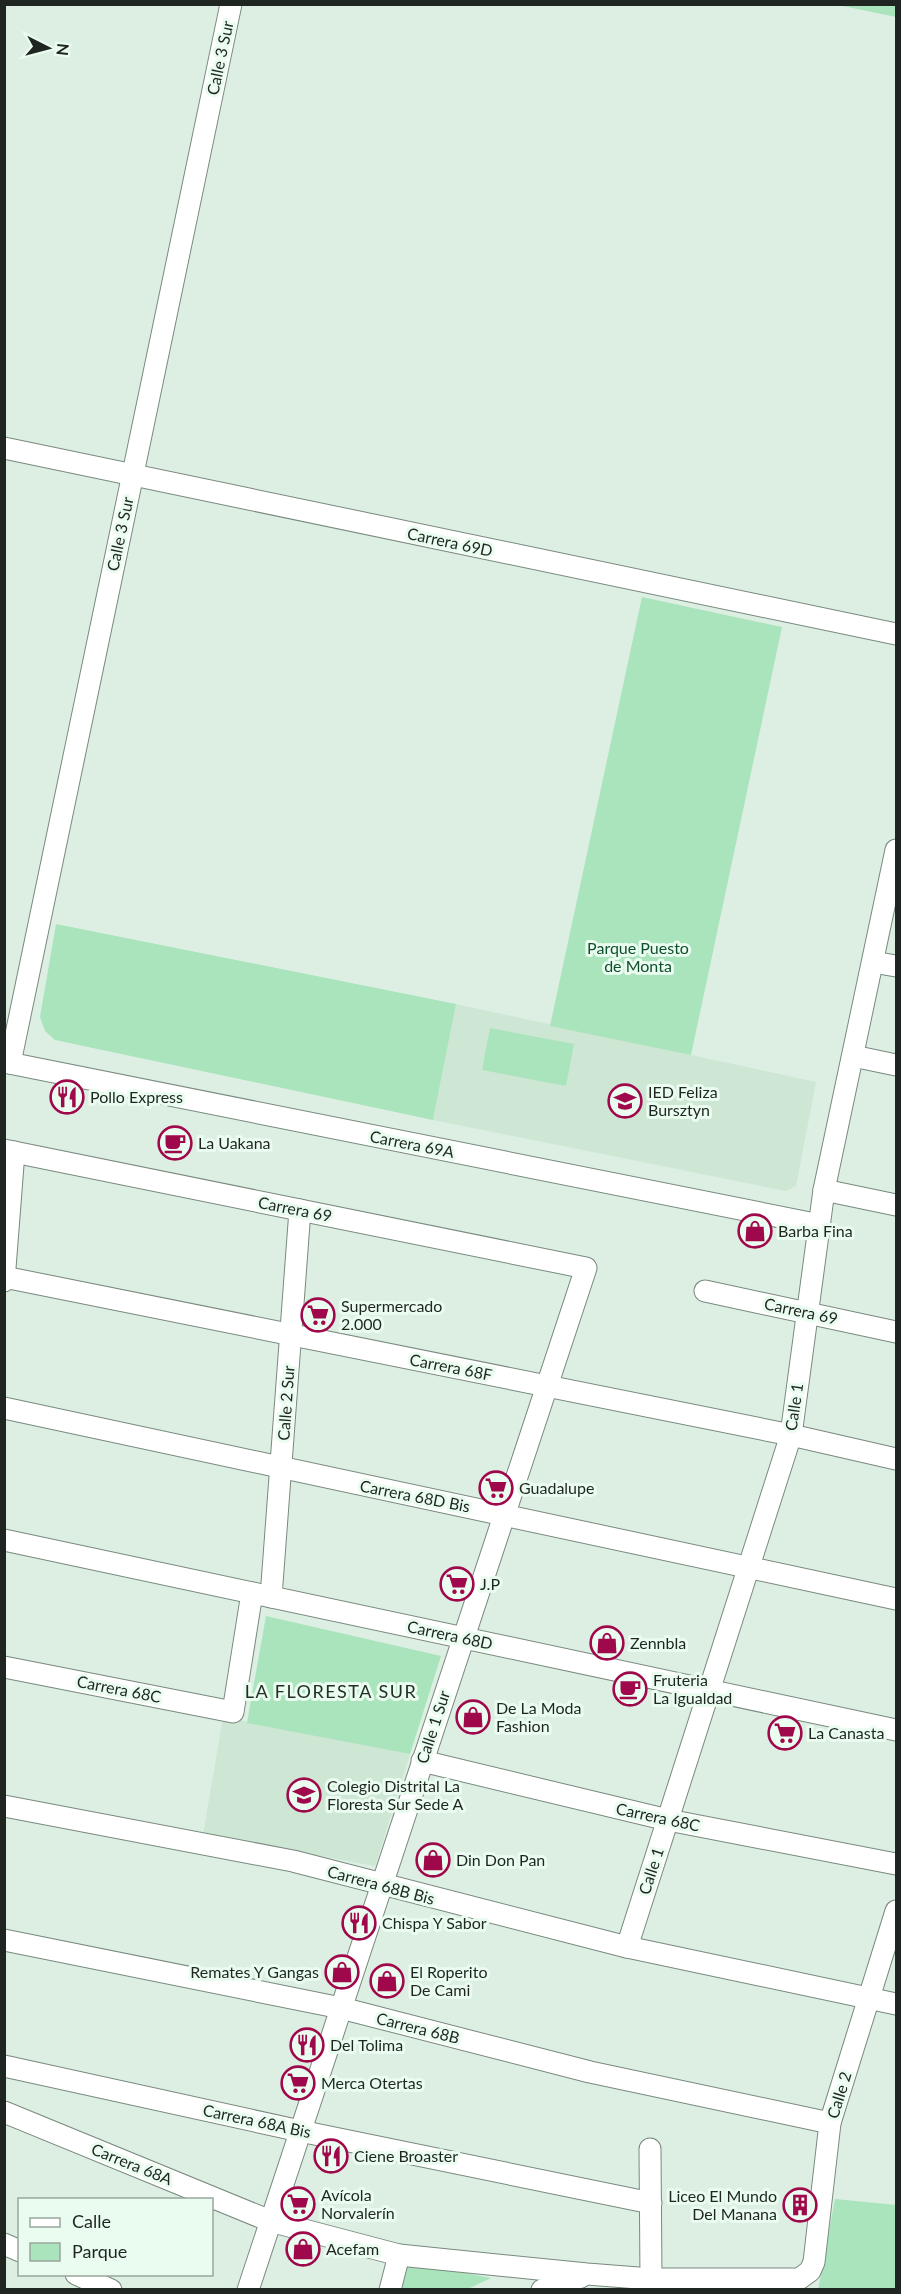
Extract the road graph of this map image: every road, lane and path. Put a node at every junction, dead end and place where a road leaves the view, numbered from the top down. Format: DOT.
graph roads {
  1 [pos="231,4"];
  2 [pos="4,448"];
  3 [pos="132,475"];
  4 [pos="897,634"];
  5 [pos="897,850"];
  6 [pos="873,962"];
  7 [pos="897,966"];
  8 [pos="853,1056"];
  9 [pos="7,1063"];
  10 [pos="897,1065"];
  11 [pos="9,1151"];
  12 [pos="824,1190"];
  13 [pos="897,1205"];
  14 [pos="300,1210"];
  15 [pos="820,1225"];
  16 [pos="586,1268"];
  17 [pos="5,1279"];
  18 [pos="705,1291"];
  19 [pos="807,1313"];
  20 [pos="897,1332"];
  21 [pos="291,1335"];
  22 [pos="546,1386"];
  23 [pos="4,1408"];
  24 [pos="791,1435"];
  25 [pos="897,1459"];
  26 [pos="280,1468"];
  27 [pos="504,1514"];
  28 [pos="4,1540"];
  29 [pos="748,1567"];
  30 [pos="262,1595"];
  31 [pos="897,1599"];
  32 [pos="463,1638"];
  33 [pos="4,1667"];
  34 [pos="709,1690"];
  35 [pos="233,1712"];
  36 [pos="897,1730"];
  37 [pos="422,1761"];
  38 [pos="4,1806"];
  39 [pos="668,1820"];
  40 [pos="897,1864"];
  41 [pos="381,1885"];
  42 [pos="897,1911"];
  43 [pos="4,1940"];
  44 [pos="627,1947"];
  45 [pos="870,1997"];
  46 [pos="897,2004"];
  47 [pos="341,2008"];
  48 [pos="4,2066"];
  49 [pos="4,2112"];
  50 [pos="830,2123"];
  51 [pos="300,2130"];
  52 [pos="650,2149"];
  53 [pos="651,2203"];
  54 [pos="270,2221"];
  55 [pos="4,2244"];
  56 [pos="18,2250"];
  57 [pos="399,2254"];
  58 [pos="587,2274"];
  59 [pos="81,2276"];
  60 [pos="651,2278"];
  61 [pos="111,2289"];
  62 [pos="248,2289"];
  63 [pos="390,2289"];
  64 [pos="542,2289"];
  1 -- 3 [label="street, Calle 3 Sur"];
  2 -- 3 [label="street, Carrera 69D"];
  3 -- 4 [label="street, Carrera 69D"];
  3 -- 9 [label="street, Calle 3 Sur"];
  5 -- 6 [label="street, Calle 1"];
  6 -- 7 [label="street"];
  6 -- 8 [label="street, Calle 1"];
  8 -- 10 [label="street"];
  8 -- 12 [label="street, Calle 1"];
  9 -- 15 [label="street, Carrera 69A"];
  11 -- 14 [label="street, Carrera 69"];
  11 -- 17 [label="street"];
  12 -- 13 [label="street"];
  12 -- 15 [label="street, Calle 1"];
  14 -- 16 [label="street, Carrera 69"];
  14 -- 21 [label="street, Calle 2 Sur"];
  15 -- 19 [label="street, Calle 1"];
  16 -- 22 [label="street, Calle 1 Sur"];
  17 -- 21 [label="street, Carrera 68F"];
  18 -- 19 [label="street, Carrera 69"];
  19 -- 20 [label="street, Carrera 69"];
  19 -- 24 [label="street, Calle 1"];
  21 -- 22 [label="street, Carrera 68F"];
  21 -- 26 [label="street, Calle 2 Sur"];
  22 -- 24 [label="street, Carrera 68F"];
  22 -- 27 [label="street, Calle 1 Sur"];
  23 -- 26 [label="street, Carrera 68D Bis"];
  24 -- 25 [label="street, Carrera 68F"];
  24 -- 29 [label="street, Calle 1"];
  26 -- 27 [label="street, Carrera 68D Bis"];
  26 -- 30 [label="street, Calle 2 Sur"];
  27 -- 29 [label="street, Carrera 68D Bis"];
  27 -- 32 [label="street, Calle 1 Sur"];
  28 -- 30 [label="street, Carrera 68D"];
  29 -- 31 [label="street, Carrera 68D Bis"];
  29 -- 34 [label="street, Calle 1"];
  30 -- 32 [label="street, Carrera 68D"];
  30 -- 35 [label="street, Calle 2 Sur"];
  32 -- 34 [label="street, Carrera 68D"];
  32 -- 37 [label="street, Calle 1 Sur"];
  33 -- 35 [label="street, Carrera 68C"];
  34 -- 36 [label="street, Carrera 68D"];
  34 -- 39 [label="street, Calle 1"];
  37 -- 39 [label="street, Carrera 68C"];
  37 -- 41 [label="street, Calle 1 Sur"];
  38 -- 41 [label="street, Carrera 68B Bis"];
  39 -- 40 [label="street, Carrera 68C"];
  39 -- 44 [label="street, Calle 1"];
  41 -- 44 [label="street, Carrera 68B Bis"];
  41 -- 47 [label="street, Calle 1 Sur"];
  42 -- 45 [label="street, Calle 2"];
  43 -- 47 [label="street, Carrera 68B"];
  44 -- 45 [label="street, Carrera 68B Bis"];
  45 -- 46 [label="street, Carrera 68B Bis"];
  45 -- 50 [label="street, Calle 2"];
  47 -- 50 [label="street, Carrera 68B"];
  47 -- 51 [label="street, Calle 1 Sur"];
  48 -- 51 [label="street, Carrera 68A Bis"];
  49 -- 54 [label="street, Carrera 68A"];
  50 -- 60 [label="street, Calle 2"];
  51 -- 53 [label="street, Carrera 68A Bis"];
  51 -- 54 [label="street, Calle 1 Sur"];
  52 -- 53 [label="street"];
  53 -- 60 [label="street"];
  54 -- 57 [label="street, Carrera 68A"];
  54 -- 62 [label="street, Calle 1 Sur"];
  55 -- 56 [label="street"];
  57 -- 58 [label="street, Carrera 68A"];
  57 -- 63 [label="street"];
  58 -- 60 [label="street"];
  58 -- 64 [label="street"];
  59 -- 61 [label="street"];
}
